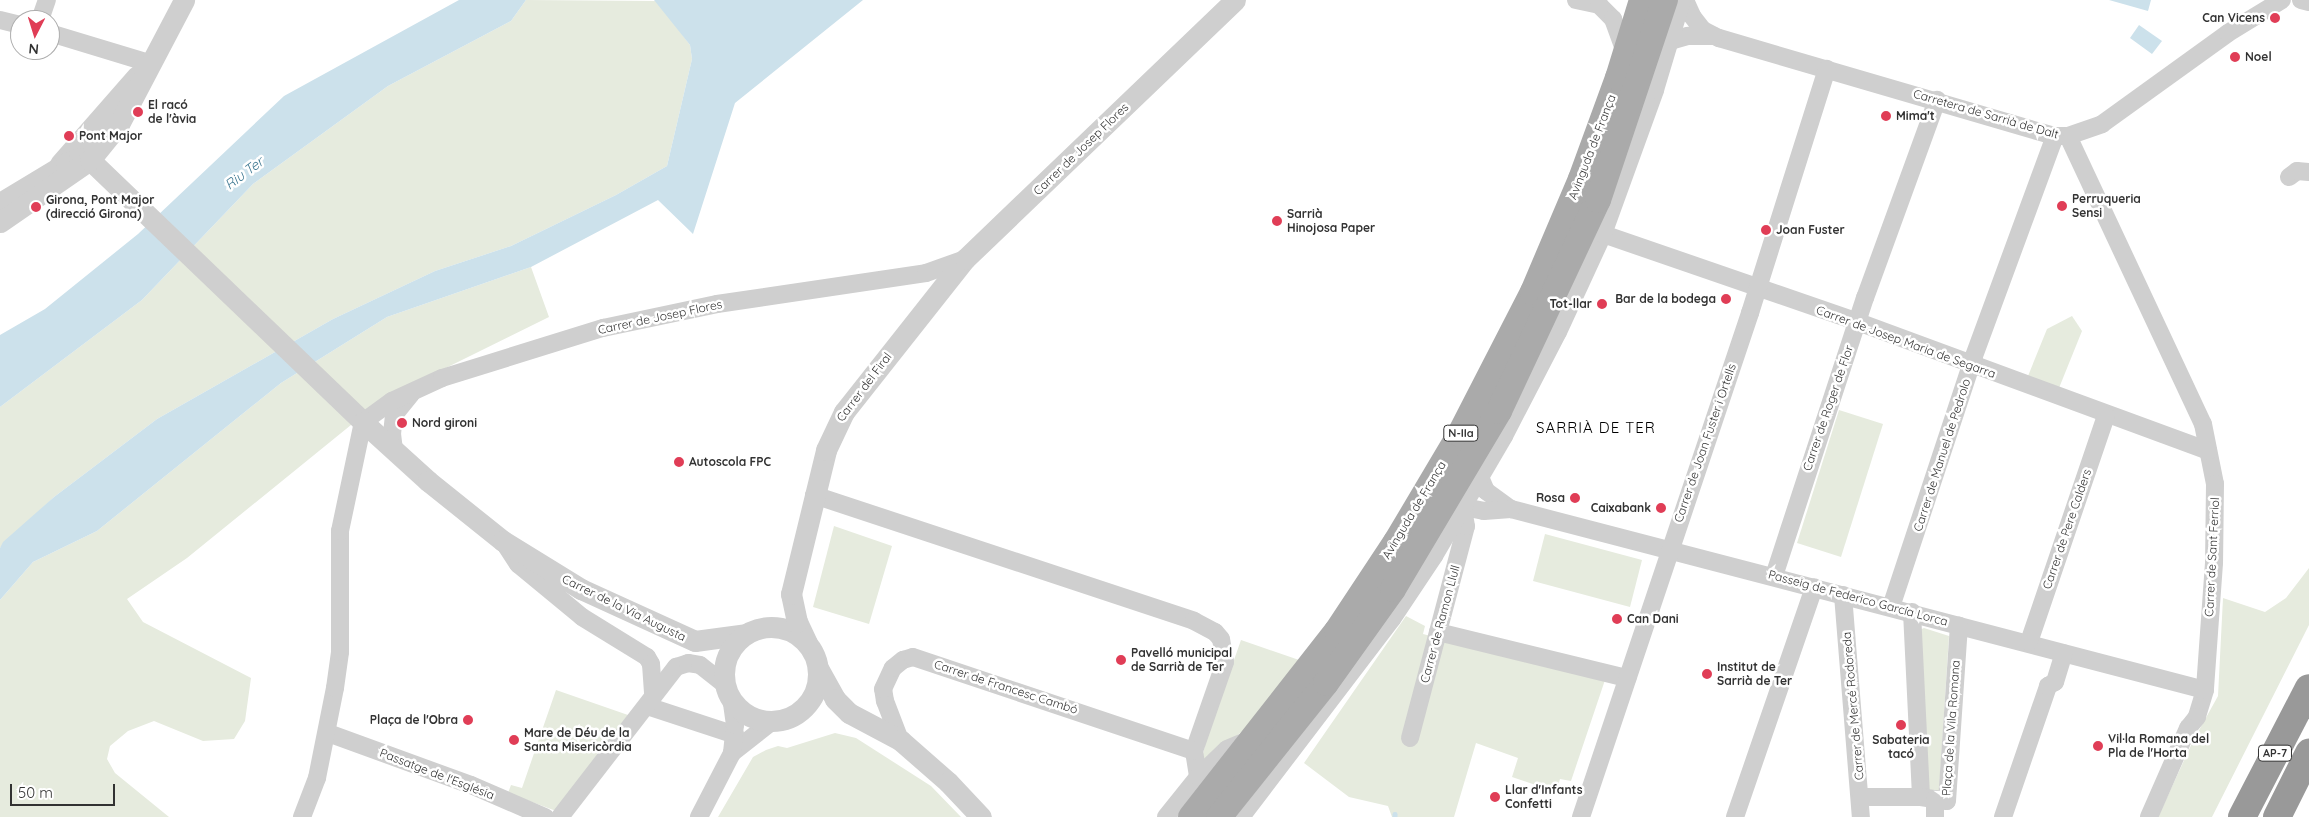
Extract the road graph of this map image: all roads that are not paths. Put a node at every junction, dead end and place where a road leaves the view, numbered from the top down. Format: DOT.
graph roads {
  1 [pos="184,0"];
  2 [pos="1235,0"];
  3 [pos="1576,0"];
  4 [pos="1642,0"];
  5 [pos="1665,0"];
  6 [pos="1684,0"];
  7 [pos="2282,0"];
  8 [pos="2301,0"];
  9 [pos="2309,2"];
  10 [pos="1606,3"];
  11 [pos="60,36"];
  12 [pos="1718,37"];
  13 [pos="1670,41"];
  14 [pos="1626,54"];
  15 [pos="149,63"];
  16 [pos="1827,69"];
  17 [pos="124,90"];
  18 [pos="1937,100"];
  19 [pos="113,132"];
  20 [pos="2062,136"];
  21 [pos="90,160"];
  22 [pos="2309,172"];
  23 [pos="59,175"];
  24 [pos="2289,177"];
  25 [pos="111,180"];
  26 [pos="0,203"];
  27 [pos="0,222"];
  28 [pos="1603,234"];
  29 [pos="964,259"];
  30 [pos="913,275"];
  31 [pos="1758,288"];
  32 [pos="929,303"];
  33 [pos="1858,322"];
  34 [pos="1972,365"];
  35 [pos="414,390"];
  36 [pos="2106,416"];
  37 [pos="358,417"];
  38 [pos="394,450"];
  39 [pos="2208,451"];
  40 [pos="1480,478"];
  41 [pos="814,496"];
  42 [pos="1463,508"];
  43 [pos="1511,509"];
  44 [pos="503,541"];
  45 [pos="1669,549"];
  46 [pos="1774,576"];
  47 [pos="1814,587"];
  48 [pos="791,594"];
  49 [pos="1843,595"];
  50 [pos="1891,606"];
  51 [pos="1912,612"];
  52 [pos="1959,625"];
  53 [pos="752,632"];
  54 [pos="1438,632"];
  55 [pos="695,641"];
  56 [pos="2029,642"];
  57 [pos="807,643"];
  58 [pos="2064,652"];
  59 [pos="818,668"];
  60 [pos="1627,678"];
  61 [pos="727,686"];
  62 [pos="2309,688"];
  63 [pos="2205,690"];
  64 [pos="650,700"];
  65 [pos="849,713"];
  66 [pos="781,719"];
  67 [pos="328,733"];
  68 [pos="735,735"];
  69 [pos="1255,737"];
  70 [pos="1410,738"];
  71 [pos="900,740"];
  72 [pos="1194,750"];
  73 [pos="732,753"];
  74 [pos="2309,753"];
  75 [pos="1198,777"];
  76 [pos="1861,797"];
  77 [pos="1928,798"];
  78 [pos="522,813"];
  79 [pos="302,817"];
  80 [pos="545,817"];
  81 [pos="560,817"];
  82 [pos="699,817"];
  83 [pos="980,817"];
  84 [pos="1166,817"];
  85 [pos="1191,817"];
  86 [pos="1219,817"];
  87 [pos="1241,817"];
  88 [pos="1581,817"];
  89 [pos="1736,817"];
  90 [pos="1861,817"];
  91 [pos="1935,817"];
  92 [pos="2003,817"];
  93 [pos="2148,817"];
  94 [pos="2242,817"];
  95 [pos="2277,817"];
  1 -- 15 [label="street"];
  2 -- 29 [label="street, Carrer de Josep Flores"];
  3 -- 10 [label="street"];
  4 -- 14 [label="main road, Avinguda de França / N-IIa"];
  5 -- 86 [label="main road, Avinguda de França / N-IIa"];
  6 -- 12 [label="street, Carretera de Sarrià de Dalt"];
  6 -- 13 [label="street"];
  7 -- 20 [label="street, Carretera de Sarrià de Dalt"];
  8 -- 9 [label="street"];
  10 -- 14 [label="street"];
  11 -- 15 [label="street"];
  12 -- 13 [label="street, Carretera de Sarrià de Dalt"];
  12 -- 16 [label="street, Carretera de Sarrià de Dalt"];
  13 -- 28 [label="street"];
  14 -- 69 [label="main road, Avinguda de França / N-IIa"];
  15 -- 17 [label="street"];
  15 -- 19 [label="street"];
  16 -- 18 [label="street, Carretera de Sarrià de Dalt"];
  16 -- 31 [label="street, Carrer de Joan Fuster i Ortells"];
  17 -- 21 [label="street"];
  17 -- 23 [label="street"];
  18 -- 20 [label="street, Carretera de Sarrià de Dalt"];
  18 -- 33 [label="street, Carrer de Roger de Flor"];
  19 -- 21 [label="street"];
  19 -- 25 [label="street"];
  20 -- 34 [label="street, Carrer de Manuel de Pedrolo"];
  20 -- 39 [label="street, Carrer de Sant Ferriol"];
  21 -- 23 [label="street"];
  21 -- 25 [label="street, Carrer de la Via Augusta"];
  22 -- 24 [label="street"];
  23 -- 25 [label="street"];
  23 -- 26 [label="street"];
  23 -- 27 [label="street"];
  25 -- 37 [label="street, Carrer de la Via Augusta"];
  28 -- 31 [label="street, Carrer de Josep Maria de Segarra"];
  28 -- 40 [label="street"];
  29 -- 30 [label="street, Carrer de Josep Flores"];
  29 -- 32 [label="street, Carrer del Firal"];
  30 -- 32 [label="street"];
  30 -- 35 [label="street, Carrer de Josep Flores"];
  31 -- 33 [label="street, Carrer de Josep Maria de Segarra"];
  31 -- 45 [label="street, Carrer de Joan Fuster i Ortells"];
  32 -- 41 [label="street, Carrer del Firal"];
  33 -- 34 [label="street, Carrer de Josep Maria de Segarra"];
  33 -- 46 [label="street, Carrer de Roger de Flor"];
  34 -- 36 [label="street, Carrer de Josep Maria de Segarra"];
  34 -- 50 [label="street, Carrer de Manuel de Pedrolo"];
  35 -- 37 [label="street, Carrer de Josep Flores"];
  35 -- 38 [label="street, Carrer de Josep Flores"];
  36 -- 39 [label="street, Carrer de Josep Maria de Segarra"];
  36 -- 56 [label="street, Carrer de Pere Calders"];
  37 -- 38 [label="street, Carrer de la Via Augusta"];
  37 -- 67 [label="street"];
  38 -- 44 [label="street, Carrer de la Via Augusta"];
  39 -- 63 [label="street, Carrer de Sant Ferriol"];
  40 -- 42 [label="street"];
  40 -- 43 [label="street, Passeig de Federico García Lorca"];
  41 -- 48 [label="street, Carrer del Firal"];
  41 -- 72 [label="street"];
  42 -- 43 [label="street, Passeig de Federico García Lorca"];
  42 -- 54 [label="street, Carrer de Ramon Llull"];
  42 -- 87 [label="street"];
  43 -- 45 [label="street, Passeig de Federico García Lorca"];
  44 -- 55 [label="street, Carrer de la Via Augusta"];
  44 -- 64 [label="street, Carrer de la Via Augusta"];
  45 -- 46 [label="street, Passeig de Federico García Lorca"];
  45 -- 60 [label="street, Carrer de Joan Fuster i Ortells"];
  46 -- 47 [label="street, Passeig de Federico García Lorca"];
  47 -- 49 [label="street, Passeig de Federico García Lorca"];
  47 -- 89 [label="street"];
  48 -- 53 [label="street"];
  48 -- 57 [label="street, Carrer del Firal"];
  49 -- 50 [label="street, Passeig de Federico García Lorca"];
  49 -- 76 [label="street, Carrer de Mercé Rodoreda"];
  50 -- 51 [label="street, Passeig de Federico García Lorca"];
  51 -- 52 [label="street, Passeig de Federico García Lorca"];
  51 -- 77 [label="street, Plaça de la Vila Romana"];
  52 -- 56 [label="street, Passeig de Federico García Lorca"];
  52 -- 77 [label="street, Plaça de la Vila Romana"];
  53 -- 55 [label="street, Carrer de la Via Augusta"];
  53 -- 57 [label="street"];
  53 -- 61 [label="street"];
  54 -- 60 [label="street"];
  54 -- 70 [label="street, Carrer de Ramon Llull"];
  55 -- 61 [label="street, Carrer de la Via Augusta"];
  56 -- 58 [label="street, Passeig de Federico García Lorca"];
  57 -- 59 [label="street"];
  58 -- 63 [label="street, Passeig de Federico García Lorca"];
  58 -- 92 [label="street"];
  59 -- 65 [label="street"];
  59 -- 66 [label="street"];
  60 -- 88 [label="street, Carrer de Joan Fuster i Ortells"];
  61 -- 64 [label="street"];
  61 -- 66 [label="street"];
  61 -- 68 [label="street"];
  62 -- 94 [label="highway, AP-7"];
  63 -- 93 [label="street, Carrer de Sant Ferriol"];
  64 -- 68 [label="street"];
  64 -- 81 [label="street"];
  65 -- 66 [label="street"];
  65 -- 71 [label="street"];
  66 -- 73 [label="street"];
  67 -- 78 [label="street, Passatge de l'Església"];
  67 -- 79 [label="street"];
  68 -- 73 [label="street"];
  69 -- 75 [label="street"];
  69 -- 85 [label="main road, Avinguda de França / N-IIa"];
  71 -- 72 [label="street, Carrer de Francesc Cambó"];
  71 -- 83 [label="street"];
  72 -- 75 [label="street"];
  73 -- 82 [label="street"];
  74 -- 95 [label="highway, AP-7"];
  75 -- 84 [label="street"];
  76 -- 77 [label="street"];
  76 -- 90 [label="street, Carrer de Mercé Rodoreda"];
  77 -- 91 [label="street"];
  78 -- 80 [label="street, Passatge de l'Església"];
}
